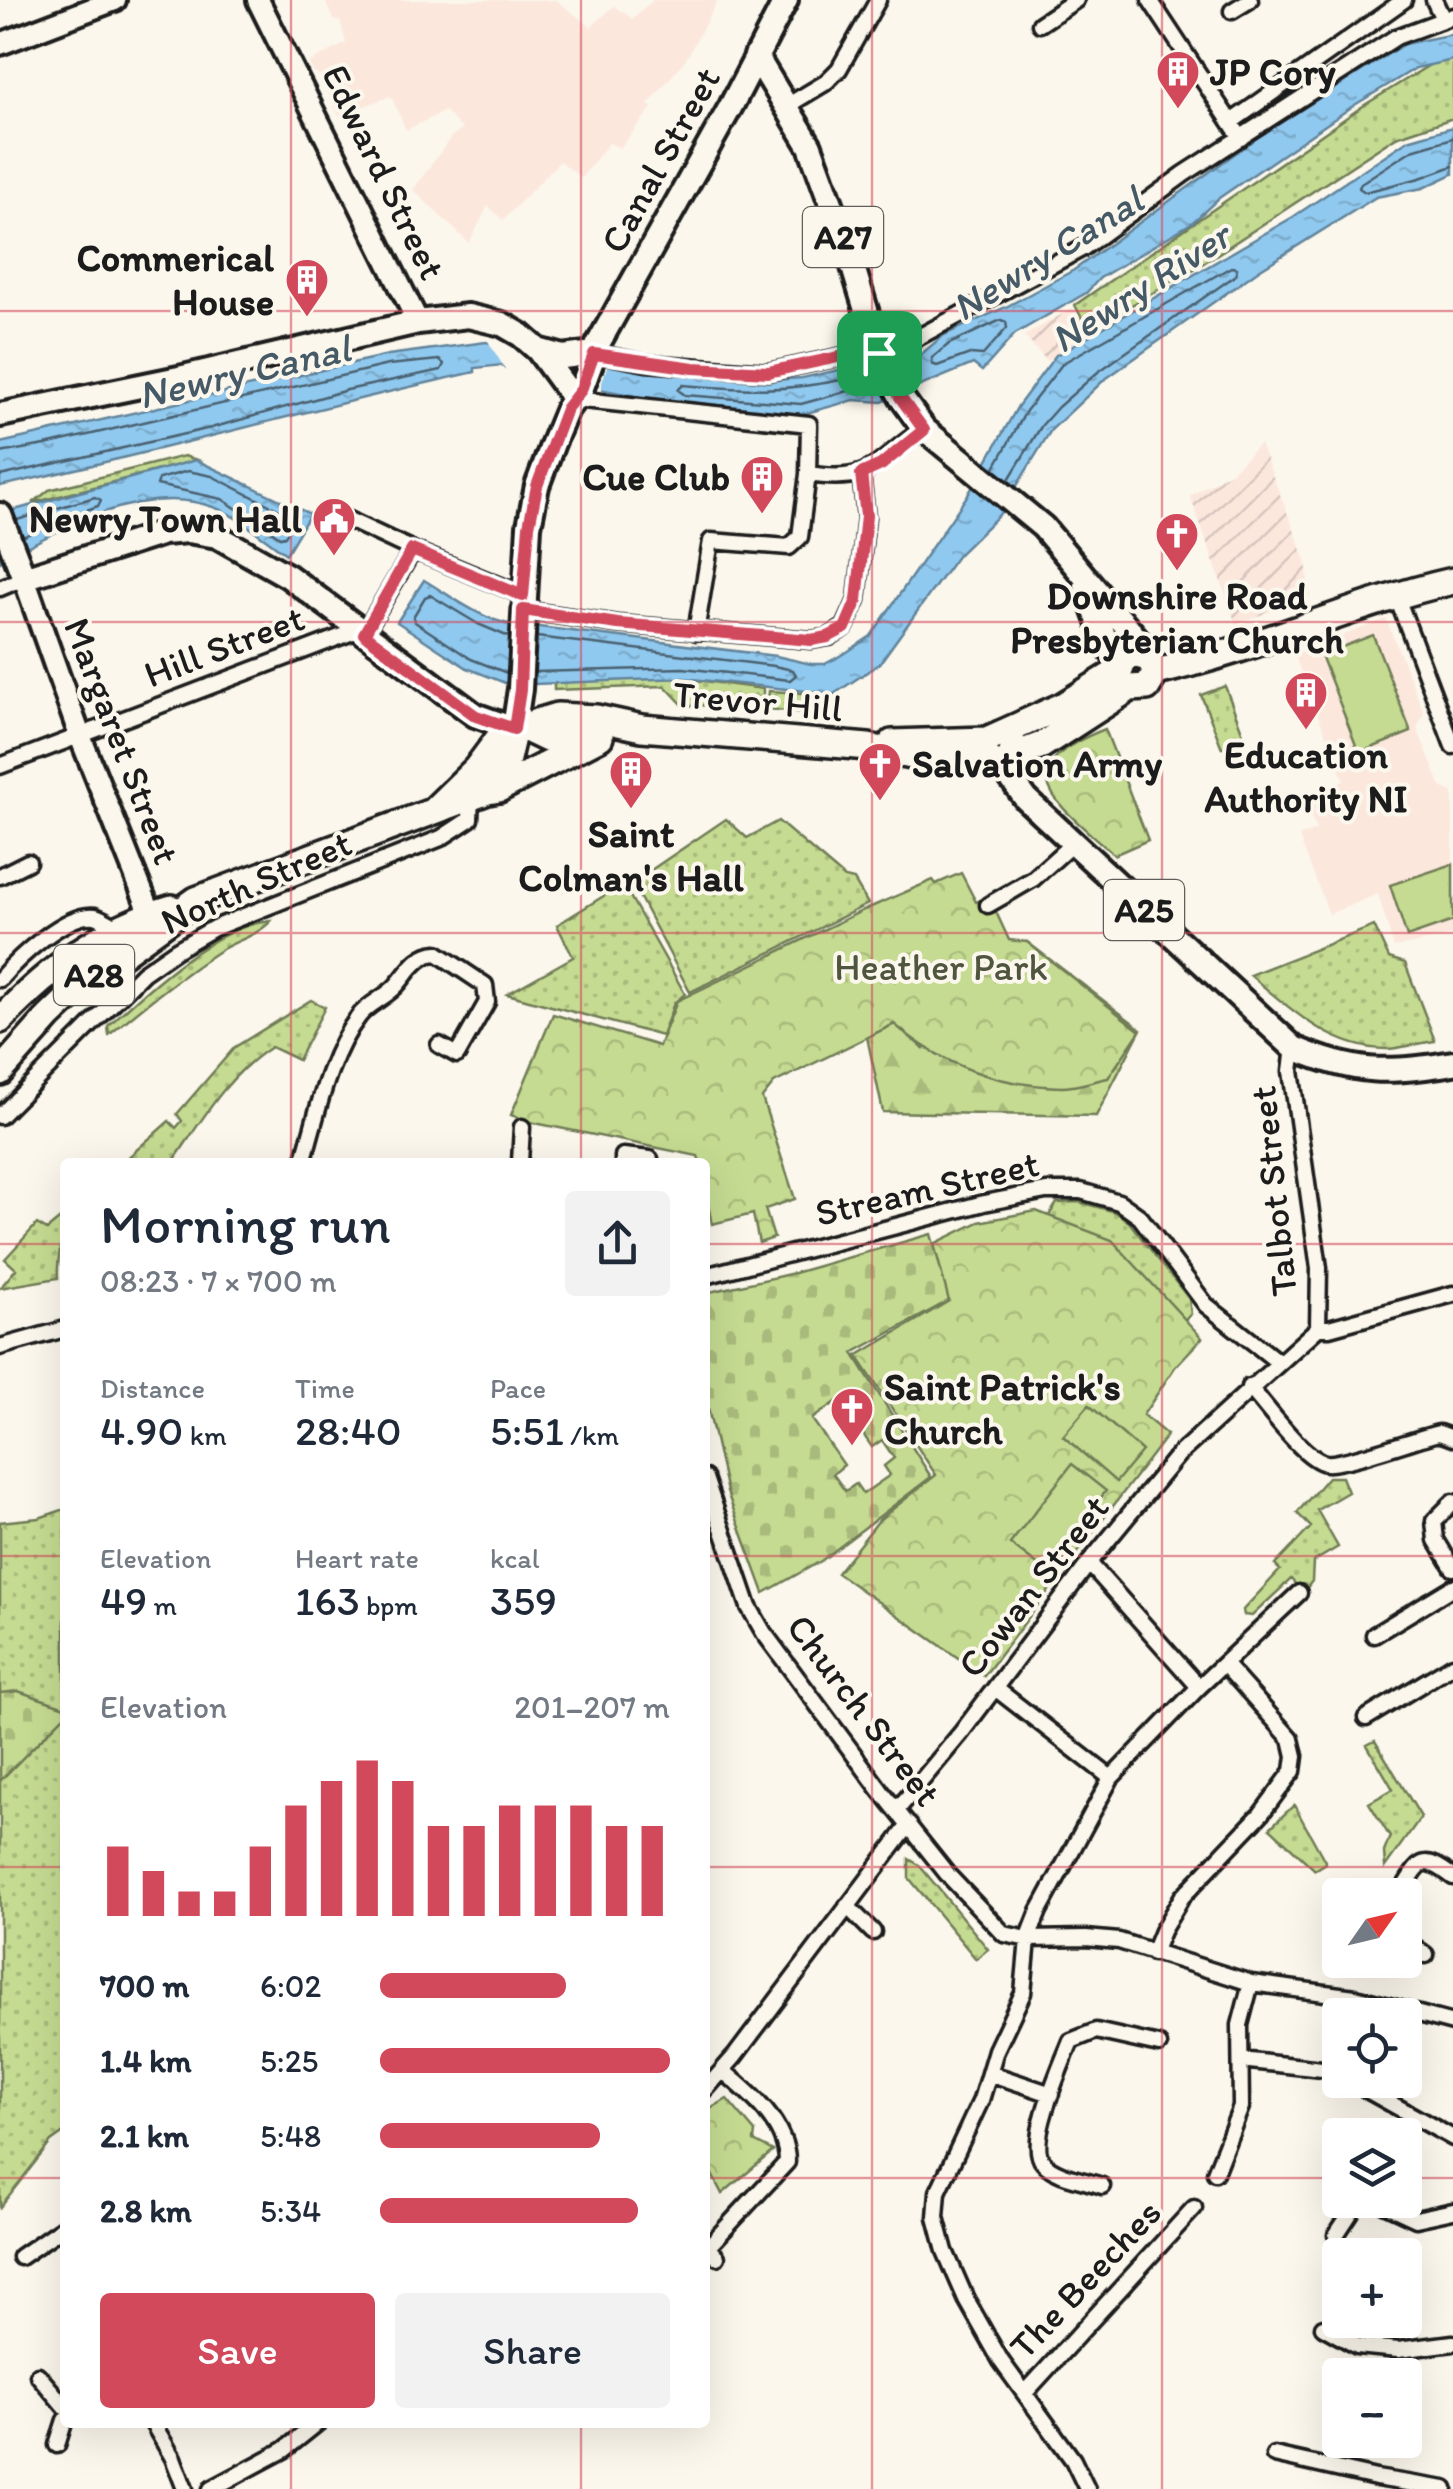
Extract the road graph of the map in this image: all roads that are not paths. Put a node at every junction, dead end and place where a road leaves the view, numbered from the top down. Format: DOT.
graph roads {
  1 [pos="116,0"];
  2 [pos="258,0"];
  3 [pos="786,0"];
  4 [pos="878,0"];
  5 [pos="1076,0"];
  6 [pos="1150,0"];
  7 [pos="1250,0"];
  8 [pos="1404,0"];
  9 [pos="1434,0"];
  10 [pos="1232,11"];
  11 [pos="1448,17"];
  12 [pos="1040,24"];
  13 [pos="0,44"];
  14 [pos="756,56"];
  15 [pos="786,106"];
  16 [pos="1230,122"];
  17 [pos="1241,138"];
  18 [pos="418,322"];
  19 [pos="529,342"];
  20 [pos="589,356"];
  21 [pos="883,363"];
  22 [pos="572,392"];
  23 [pos="0,415"];
  24 [pos="924,430"];
  25 [pos="808,474"];
  26 [pos="861,474"];
  27 [pos="336,514"];
  28 [pos="0,515"];
  29 [pos="412,550"];
  30 [pos="20,568"];
  31 [pos="1453,581"];
  32 [pos="0,588"];
  33 [pos="1396,596"];
  34 [pos="523,609"];
  35 [pos="365,628"];
  36 [pos="696,632"];
  37 [pos="1134,670"];
  38 [pos="518,728"];
  39 [pos="642,728"];
  40 [pos="80,736"];
  41 [pos="600,737"];
  42 [pos="1453,746"];
  43 [pos="999,750"];
  44 [pos="0,766"];
  45 [pos="473,791"];
  46 [pos="1072,844"];
  47 [pos="28,862"];
  48 [pos="0,876"];
  49 [pos="988,905"];
  50 [pos="154,921"];
  51 [pos="118,927"];
  52 [pos="0,979"];
  53 [pos="0,1020"];
  54 [pos="439,1045"];
  55 [pos="1294,1048"];
  56 [pos="1453,1064"];
  57 [pos="2,1066"];
  58 [pos="0,1116"];
  59 [pos="522,1127"];
  60 [pos="303,1158"];
  61 [pos="520,1158"];
  62 [pos="710,1275"];
  63 [pos="1453,1294"];
  64 [pos="1318,1328"];
  65 [pos="60,1331"];
  66 [pos="0,1347"];
  67 [pos="1278,1362"];
  68 [pos="1249,1387"];
  69 [pos="1453,1438"];
  70 [pos="1453,1502"];
  71 [pos="710,1516"];
  72 [pos="1088,1563"];
  73 [pos="1453,1568"];
  74 [pos="1453,1587"];
  75 [pos="1298,1593"];
  76 [pos="1374,1635"];
  77 [pos="1225,1664"];
  78 [pos="1453,1665"];
  79 [pos="1199,1687"];
  80 [pos="995,1688"];
  81 [pos="1366,1718"];
  82 [pos="1111,1778"];
  83 [pos="897,1810"];
  84 [pos="909,1825"];
  85 [pos="1453,1877"];
  86 [pos="1411,1878"];
  87 [pos="847,1906"];
  88 [pos="873,1932"];
  89 [pos="1028,1939"];
  90 [pos="1422,1952"];
  91 [pos="1153,1953"];
  92 [pos="1426,1955"];
  93 [pos="1251,1983"];
  94 [pos="1453,2023"];
  95 [pos="1158,2046"];
  96 [pos="1240,2060"];
  97 [pos="1322,2069"];
  98 [pos="723,2071"];
  99 [pos="989,2073"];
  100 [pos="710,2085"];
  101 [pos="1051,2094"];
  102 [pos="1380,2098"];
  103 [pos="1411,2116"];
  104 [pos="1453,2138"];
  105 [pos="1215,2173"];
  106 [pos="1102,2186"];
  107 [pos="1194,2208"];
  108 [pos="1453,2211"];
  109 [pos="1347,2218"];
  110 [pos="1412,2218"];
  111 [pos="60,2229"];
  112 [pos="1336,2235"];
  113 [pos="710,2245"];
  114 [pos="710,2249"];
  115 [pos="20,2257"];
  116 [pos="717,2257"];
  117 [pos="1342,2338"];
  118 [pos="1453,2343"];
  119 [pos="38,2375"];
  120 [pos="1024,2393"];
  121 [pos="60,2401"];
  122 [pos="62,2428"];
  123 [pos="156,2428"];
  124 [pos="312,2428"];
  125 [pos="57,2444"];
  126 [pos="1274,2455"];
  127 [pos="185,2489"];
  128 [pos="211,2489"];
  129 [pos="1088,2489"];
  130 [pos="1445,2489"];
  1 -- 13 [label="street"];
  2 -- 18 [label="street, Edward Street"];
  3 -- 14 [label="main road, Canal Street"];
  4 -- 15 [label="street"];
  5 -- 12 [label="street"];
  6 -- 16 [label="street"];
  7 -- 10 [label="street"];
  8 -- 16 [label="street"];
  9 -- 11 [label="street"];
  11 -- 17 [label="street"];
  14 -- 15 [label="main road, A27"];
  14 -- 20 [label="main road, Canal Street"];
  15 -- 21 [label="main road, A27"];
  16 -- 17 [label="street"];
  17 -- 21 [label="street"];
  18 -- 19 [label="main road"];
  18 -- 23 [label="main road"];
  19 -- 20 [label="main road"];
  19 -- 22 [label="main road"];
  20 -- 21 [label="street"];
  20 -- 22 [label="main road, Canal Street"];
  21 -- 24 [label="main road, A27"];
  22 -- 25 [label="street"];
  22 -- 34 [label="main road, Canal Street"];
  24 -- 26 [label="street"];
  24 -- 37 [label="main road, A27"];
  25 -- 26 [label="street"];
  25 -- 36 [label="street"];
  26 -- 36 [label="street"];
  27 -- 29 [label="street"];
  28 -- 30 [label="main road"];
  29 -- 34 [label="street"];
  29 -- 35 [label="street"];
  30 -- 32 [label="street"];
  30 -- 35 [label="main road"];
  30 -- 40 [label="street, Margaret Street"];
  31 -- 33 [label="highway, A28"];
  33 -- 37 [label="highway, A28"];
  33 -- 42 [label="street"];
  34 -- 36 [label="street"];
  34 -- 38 [label="main road, Canal Street"];
  35 -- 38 [label="main road"];
  35 -- 40 [label="street, Hill Street"];
  37 -- 43 [label="highway, A28"];
  38 -- 39 [label="highway, Trevor Hill / A28"];
  38 -- 41 [label="highway, Trevor Hill / A28"];
  38 -- 45 [label="highway, A28"];
  39 -- 41 [label="highway, Trevor Hill / A28"];
  39 -- 43 [label="highway, Trevor Hill / A28"];
  40 -- 44 [label="street, Hill Street"];
  40 -- 50 [label="street, Margaret Street"];
  41 -- 45 [label="highway, A28"];
  43 -- 46 [label="main road, A25"];
  45 -- 50 [label="highway, A28"];
  45 -- 58 [label="street, North Street"];
  46 -- 49 [label="street"];
  46 -- 55 [label="main road, A25"];
  47 -- 48 [label="street"];
  50 -- 51 [label="highway, A28"];
  50 -- 57 [label="highway, A28"];
  51 -- 52 [label="street"];
  51 -- 53 [label="highway, A28"];
  54 -- 60 [label="street"];
  55 -- 56 [label="main road, A25"];
  55 -- 64 [label="street, Talbot Street"];
  59 -- 61 [label="street"];
  62 -- 67 [label="street, Stream Street"];
  63 -- 64 [label="street"];
  64 -- 67 [label="street, Cowan Street"];
  65 -- 66 [label="street"];
  67 -- 68 [label="street, Cowan Street"];
  68 -- 69 [label="street"];
  68 -- 72 [label="street, Cowan Street"];
  70 -- 73 [label="street"];
  71 -- 83 [label="street, Church Street"];
  72 -- 79 [label="street"];
  72 -- 80 [label="street, Cowan Street"];
  74 -- 76 [label="street"];
  75 -- 77 [label="street"];
  77 -- 79 [label="street"];
  77 -- 91 [label="street"];
  78 -- 81 [label="street"];
  79 -- 82 [label="street"];
  80 -- 82 [label="street"];
  80 -- 83 [label="street, Cowan Street"];
  82 -- 89 [label="street"];
  83 -- 84 [label="street, Church Street"];
  84 -- 87 [label="street"];
  84 -- 89 [label="street, Church Street"];
  85 -- 86 [label="street"];
  87 -- 88 [label="street"];
  87 -- 98 [label="street"];
  89 -- 91 [label="street"];
  89 -- 99 [label="street"];
  90 -- 92 [label="street"];
  91 -- 93 [label="street"];
  93 -- 94 [label="street"];
  93 -- 96 [label="street"];
  95 -- 101 [label="street"];
  96 -- 97 [label="street"];
  96 -- 105 [label="street"];
  98 -- 100 [label="street"];
  98 -- 113 [label="street"];
  99 -- 101 [label="street"];
  99 -- 120 [label="street"];
  101 -- 106 [label="street"];
  102 -- 103 [label="street"];
  103 -- 104 [label="street"];
  107 -- 120 [label="street, The Beeches"];
  108 -- 110 [label="street"];
  109 -- 112 [label="street"];
  111 -- 115 [label="street"];
  114 -- 116 [label="street"];
  117 -- 118 [label="street"];
  119 -- 121 [label="street"];
  120 -- 129 [label="street"];
  122 -- 125 [label="street"];
  123 -- 127 [label="street"];
  124 -- 128 [label="street"];
  126 -- 130 [label="street"];
}
